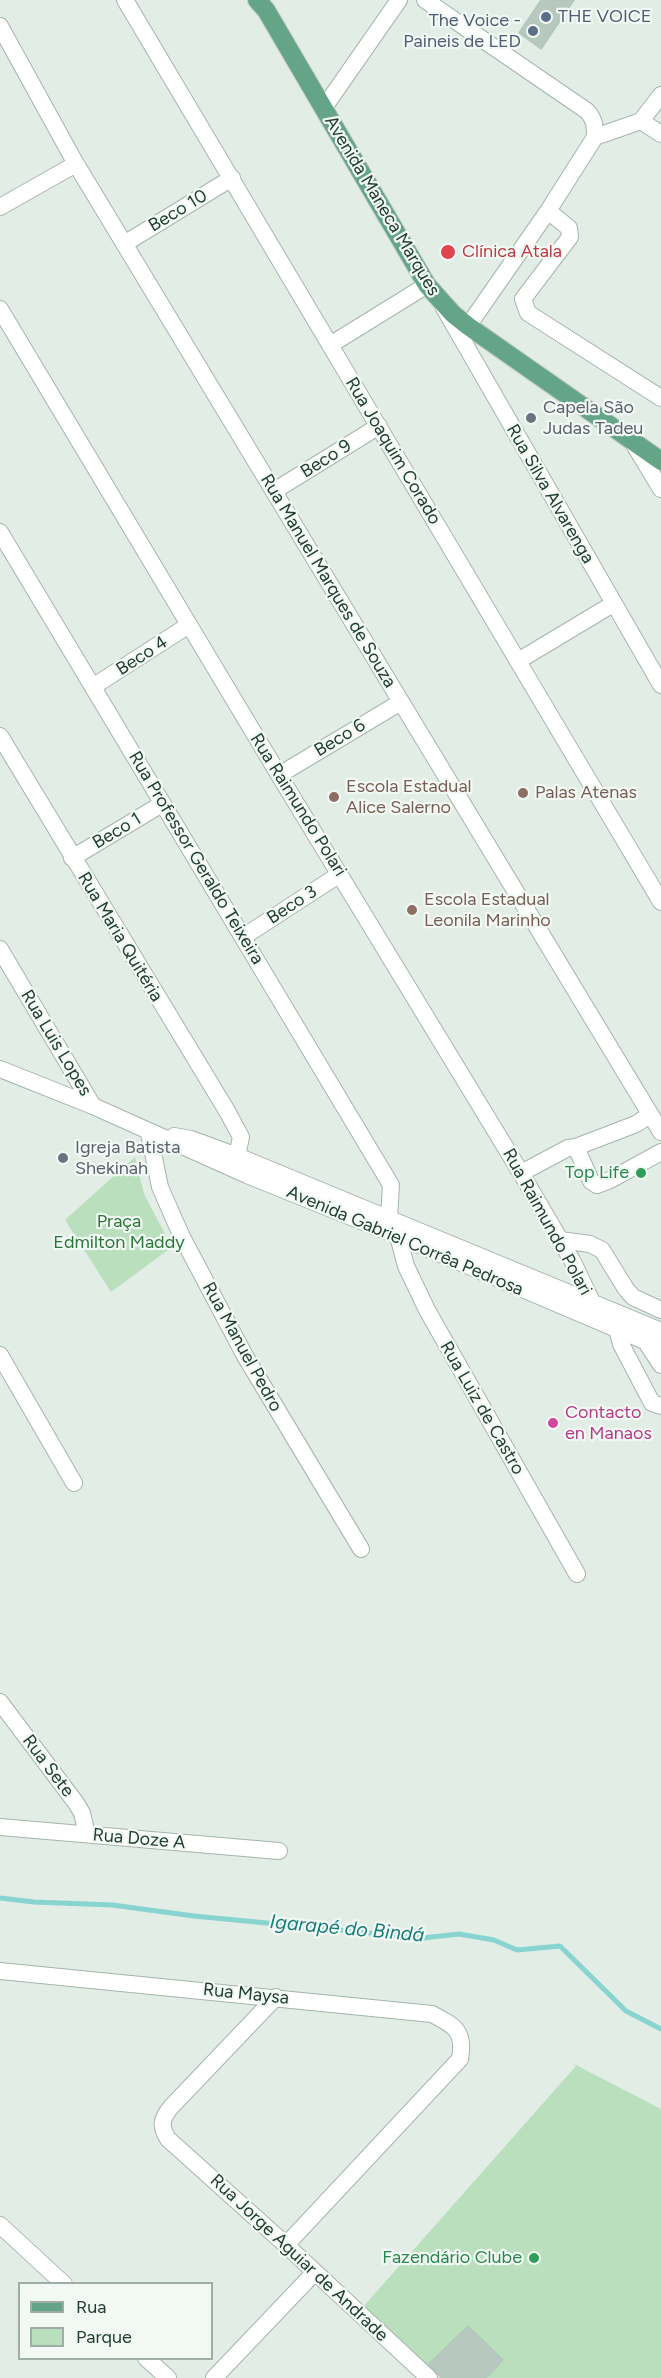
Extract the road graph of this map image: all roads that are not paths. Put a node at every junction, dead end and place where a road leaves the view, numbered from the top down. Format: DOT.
graph roads {
  1 [pos="125,0"];
  2 [pos="257,0"];
  3 [pos="399,0"];
  4 [pos="425,0"];
  5 [pos="0,26"];
  6 [pos="661,95"];
  7 [pos="323,109"];
  8 [pos="641,122"];
  9 [pos="661,134"];
  10 [pos="595,137"];
  11 [pos="76,164"];
  12 [pos="232,178"];
  13 [pos="0,207"];
  14 [pos="548,211"];
  15 [pos="124,244"];
  16 [pos="427,285"];
  17 [pos="440,302"];
  18 [pos="0,309"];
  19 [pos="468,326"];
  20 [pos="330,345"];
  21 [pos="661,398"];
  22 [pos="379,426"];
  23 [pos="632,441"];
  24 [pos="661,461"];
  25 [pos="661,489"];
  26 [pos="274,491"];
  27 [pos="0,532"];
  28 [pos="613,603"];
  29 [pos="189,625"];
  30 [pos="518,661"];
  31 [pos="661,685"];
  32 [pos="94,686"];
  33 [pos="401,702"];
  34 [pos="0,736"];
  35 [pos="279,775"];
  36 [pos="162,804"];
  37 [pos="72,858"];
  38 [pos="340,874"];
  39 [pos="661,902"];
  40 [pos="243,937"];
  41 [pos="0,949"];
  42 [pos="0,1069"];
  43 [pos="93,1106"];
  44 [pos="650,1115"];
  45 [pos="149,1132"];
  46 [pos="661,1132"];
  47 [pos="576,1147"];
  48 [pos="661,1152"];
  49 [pos="237,1156"];
  50 [pos="521,1173"];
  51 [pos="389,1218"];
  52 [pos="398,1236"];
  53 [pos="560,1240"];
  54 [pos="592,1302"];
  55 [pos="661,1310"];
  56 [pos="617,1329"];
  57 [pos="661,1331"];
  58 [pos="654,1345"];
  59 [pos="0,1355"];
  60 [pos="661,1365"];
  61 [pos="661,1406"];
  62 [pos="74,1483"];
  63 [pos="361,1549"];
  64 [pos="577,1574"];
  65 [pos="0,1702"];
  66 [pos="0,1827"];
  67 [pos="87,1834"];
  68 [pos="279,1851"];
  69 [pos="0,1971"];
  70 [pos="276,1997"];
  71 [pos="0,2225"];
  72 [pos="286,2244"];
  73 [pos="315,2272"];
  74 [pos="63,2282"];
  75 [pos="148,2360"];
  76 [pos="168,2378"];
  77 [pos="214,2378"];
  78 [pos="429,2378"];
  1 -- 12 [label="street, Rua Joaquim Corado"];
  2 -- 7 [label="main road, Avenida Maneca Marques"];
  3 -- 7 [label="street"];
  4 -- 10 [label="street"];
  5 -- 11 [label="street, Rua Manuel Marques de Souza"];
  6 -- 8 [label="street"];
  7 -- 16 [label="main road, Avenida Maneca Marques"];
  8 -- 9 [label="street"];
  8 -- 10 [label="street"];
  10 -- 14 [label="street"];
  11 -- 13 [label="street"];
  11 -- 15 [label="street, Rua Manuel Marques de Souza"];
  12 -- 15 [label="street, Beco 10"];
  12 -- 20 [label="street, Rua Joaquim Corado"];
  14 -- 19 [label="street"];
  14 -- 21 [label="street"];
  15 -- 26 [label="street, Rua Manuel Marques de Souza"];
  16 -- 17 [label="main road, Avenida Maneca Marques"];
  16 -- 20 [label="street"];
  17 -- 19 [label="main road, Avenida Maneca Marques"];
  17 -- 28 [label="street, Rua Silva Alvarenga"];
  18 -- 29 [label="street, Rua Raimundo Polari"];
  19 -- 23 [label="main road, Avenida Maneca Marques"];
  20 -- 22 [label="street, Rua Joaquim Corado"];
  22 -- 26 [label="street, Beco 9"];
  22 -- 30 [label="street, Rua Joaquim Corado"];
  23 -- 24 [label="main road, Avenida Maneca Marques"];
  23 -- 25 [label="street"];
  26 -- 33 [label="street, Rua Manuel Marques de Souza"];
  27 -- 32 [label="street, Rua Professor Geraldo Teixeira"];
  28 -- 30 [label="street"];
  28 -- 31 [label="street, Rua Silva Alvarenga"];
  29 -- 32 [label="street, Beco 4"];
  29 -- 35 [label="street, Rua Raimundo Polari"];
  30 -- 39 [label="street, Rua Joaquim Corado"];
  32 -- 36 [label="street, Rua Professor Geraldo Teixeira"];
  33 -- 35 [label="street, Beco 6"];
  33 -- 44 [label="street, Rua Manuel Marques de Souza"];
  34 -- 37 [label="street, Rua Maria Quitéria"];
  35 -- 38 [label="street, Rua Raimundo Polari"];
  36 -- 37 [label="street, Beco 1"];
  36 -- 40 [label="street, Rua Professor Geraldo Teixeira"];
  37 -- 49 [label="street, Rua Maria Quitéria"];
  38 -- 40 [label="street, Beco 3"];
  38 -- 50 [label="street, Rua Raimundo Polari"];
  40 -- 51 [label="street, Rua Professor Geraldo Teixeira"];
  41 -- 43 [label="street, Rua Luis Lopes"];
  42 -- 43 [label="street, Avenida Gabriel Corrêa Pedrosa"];
  43 -- 45 [label="street, Avenida Gabriel Corrêa Pedrosa"];
  44 -- 46 [label="street, Rua Manuel Marques de Souza"];
  44 -- 47 [label="street"];
  45 -- 49 [label="street, Avenida Gabriel Corrêa Pedrosa"];
  45 -- 52 [label="street, Avenida Gabriel Corrêa Pedrosa"];
  45 -- 63 [label="street, Rua Manuel Pedro"];
  47 -- 48 [label="street"];
  47 -- 50 [label="street"];
  49 -- 51 [label="street, Avenida Gabriel Corrêa Pedrosa"];
  50 -- 53 [label="street, Rua Raimundo Polari"];
  51 -- 54 [label="street, Avenida Gabriel Corrêa Pedrosa"];
  52 -- 56 [label="street, Avenida Gabriel Corrêa Pedrosa"];
  52 -- 64 [label="street, Rua Luiz de Castro"];
  53 -- 54 [label="street, Rua Raimundo Polari"];
  53 -- 55 [label="street"];
  54 -- 57 [label="street, Avenida Gabriel Corrêa Pedrosa"];
  56 -- 58 [label="street, Avenida Gabriel Corrêa Pedrosa"];
  56 -- 61 [label="street"];
  58 -- 60 [label="street"];
  59 -- 62 [label="street"];
  65 -- 67 [label="street, Rua Sete"];
  66 -- 67 [label="street, Rua Doze A"];
  67 -- 68 [label="street, Rua Doze A"];
  69 -- 70 [label="street, Rua Maysa"];
  70 -- 72 [label="street, Rua Jorge Aguiar de Andrade"];
  70 -- 72 [label="street, Rua Maysa"];
  71 -- 74 [label="street"];
  72 -- 73 [label="street, Rua Jorge Aguiar de Andrade"];
  73 -- 77 [label="street"];
  73 -- 78 [label="street, Rua Jorge Aguiar de Andrade"];
  75 -- 76 [label="street"];
}
